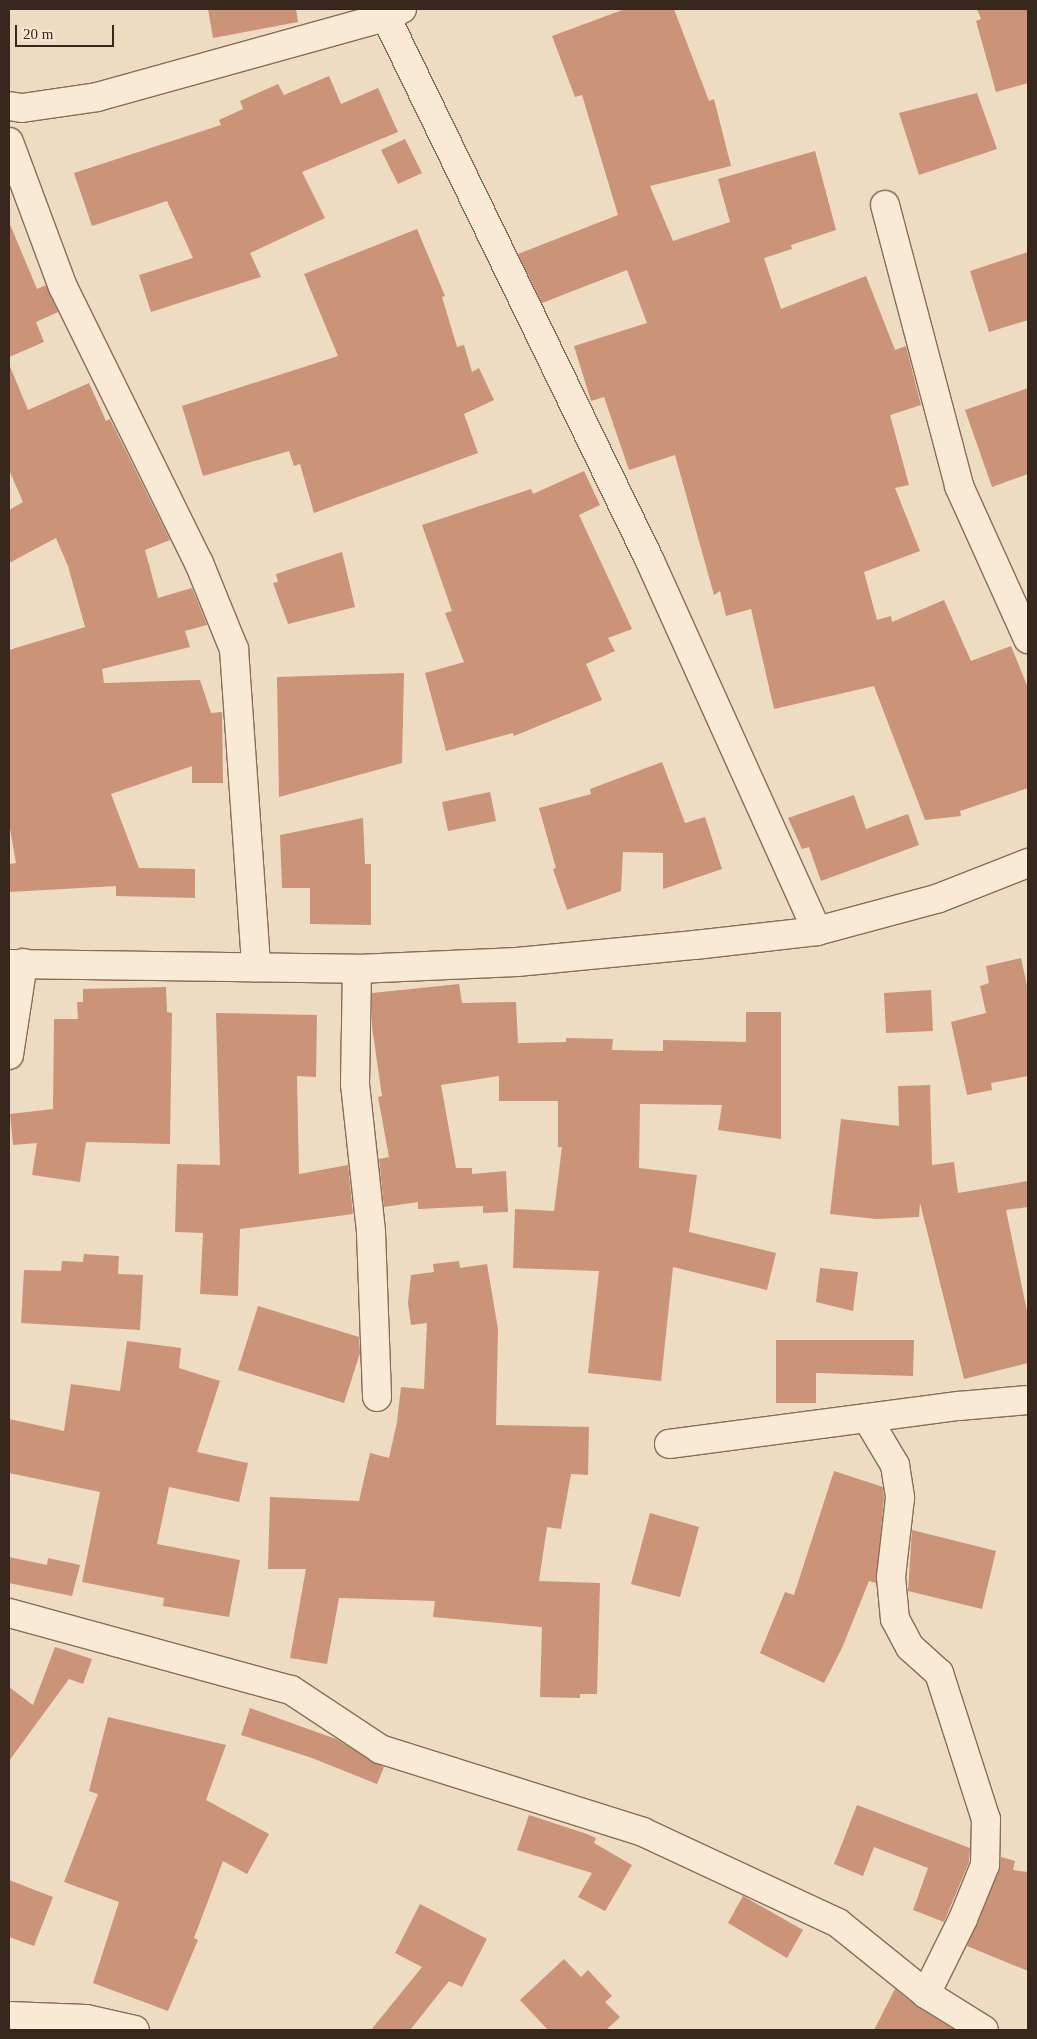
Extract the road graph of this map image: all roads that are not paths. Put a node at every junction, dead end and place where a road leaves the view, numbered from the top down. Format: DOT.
graph roads {
  1 [pos="394,13"];
  2 [pos="9,106"];
  3 [pos="9,142"];
  4 [pos="885,205"];
  5 [pos="1028,639"];
  6 [pos="1028,863"];
  7 [pos="817,931"];
  8 [pos="16,964"];
  9 [pos="256,967"];
  10 [pos="356,969"];
  11 [pos="9,1055"];
  12 [pos="377,1397"];
  13 [pos="1028,1400"];
  14 [pos="867,1418"];
  15 [pos="669,1444"];
  16 [pos="13,1621"];
  17 [pos="926,1994"];
  18 [pos="9,2016"];
  19 [pos="135,2030"];
  20 [pos="984,2030"];
  1 -- 2 [label="street"];
  1 -- 7 [label="street"];
  3 -- 9 [label="street"];
  4 -- 5 [label="street"];
  6 -- 7 [label="street"];
  7 -- 10 [label="street"];
  8 -- 9 [label="street"];
  8 -- 11 [label="street"];
  9 -- 10 [label="street"];
  10 -- 12 [label="street"];
  13 -- 14 [label="street"];
  14 -- 15 [label="street"];
  14 -- 17 [label="street"];
  16 -- 17 [label="street"];
  17 -- 20 [label="street"];
  18 -- 19 [label="street"];
}
